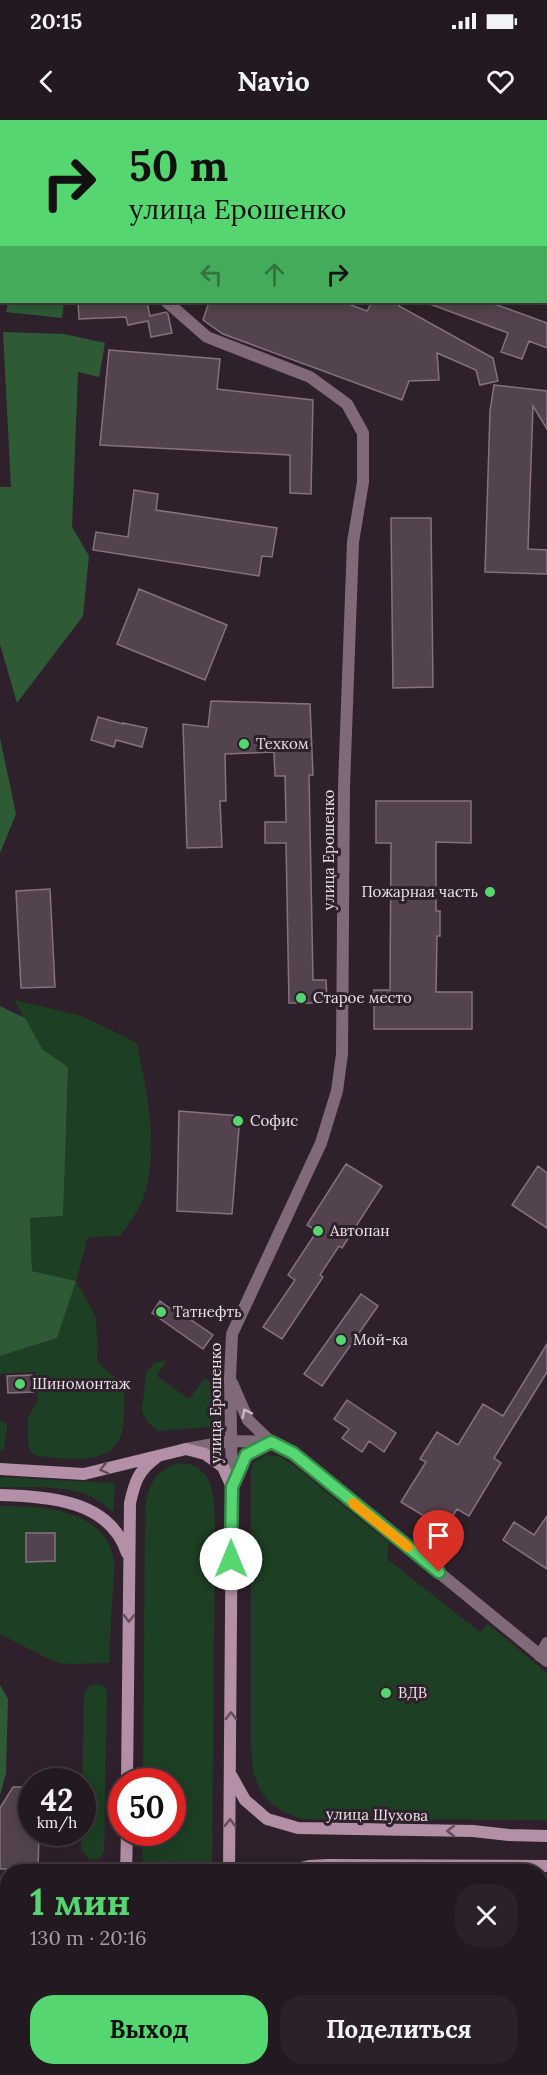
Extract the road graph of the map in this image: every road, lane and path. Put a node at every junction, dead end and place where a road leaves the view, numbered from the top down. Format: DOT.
graph roads {
  1 [pos="168,303"];
  2 [pos="230,1378"];
  3 [pos="231,1441"];
  4 [pos="271,1442"];
  5 [pos="186,1449"];
  6 [pos="161,1454"];
  7 [pos="0,1468"];
  8 [pos="232,1487"];
  9 [pos="0,1495"];
  10 [pos="129,1560"];
  11 [pos="547,1643"];
  12 [pos="544,1658"];
  13 [pos="127,1768"];
  14 [pos="231,1774"];
  15 [pos="547,1836"];
  16 [pos="127,1846"];
  17 [pos="126,1864"];
  18 [pos="230,1864"];
  1 -- 2 [label="street, улица Ерошенко"];
  2 -- 3 [label="street, улица Ерошенко"];
  4 -- 2 [label="street, one-way"];
  3 -- 4 [label="street"];
  3 -- 5 [label="street"];
  3 -- 8 [label="street, улица Ерошенко"];
  4 -- 8 [label="street, улица Ерошенко"];
  4 -- 12 [label="street"];
  5 -- 6 [label="main road, улица Ерошенко"];
  5 -- 8 [label="main road, улица Ерошенко"];
  6 -- 7 [label="main road, улица Ерошенко, one-way"];
  6 -- 10 [label="main road"];
  14 -- 8 [label="main road, улица Ерошенко, one-way"];
  9 -- 10 [label="main road"];
  10 -- 13 [label="main road, one-way"];
  11 -- 12 [label="street"];
  15 -- 14 [label="main road, улица Шухова, one-way"];
  18 -- 14 [label="main road, улица Ерошенко, one-way"];
  16 -- 17 [label="main road"];
}
